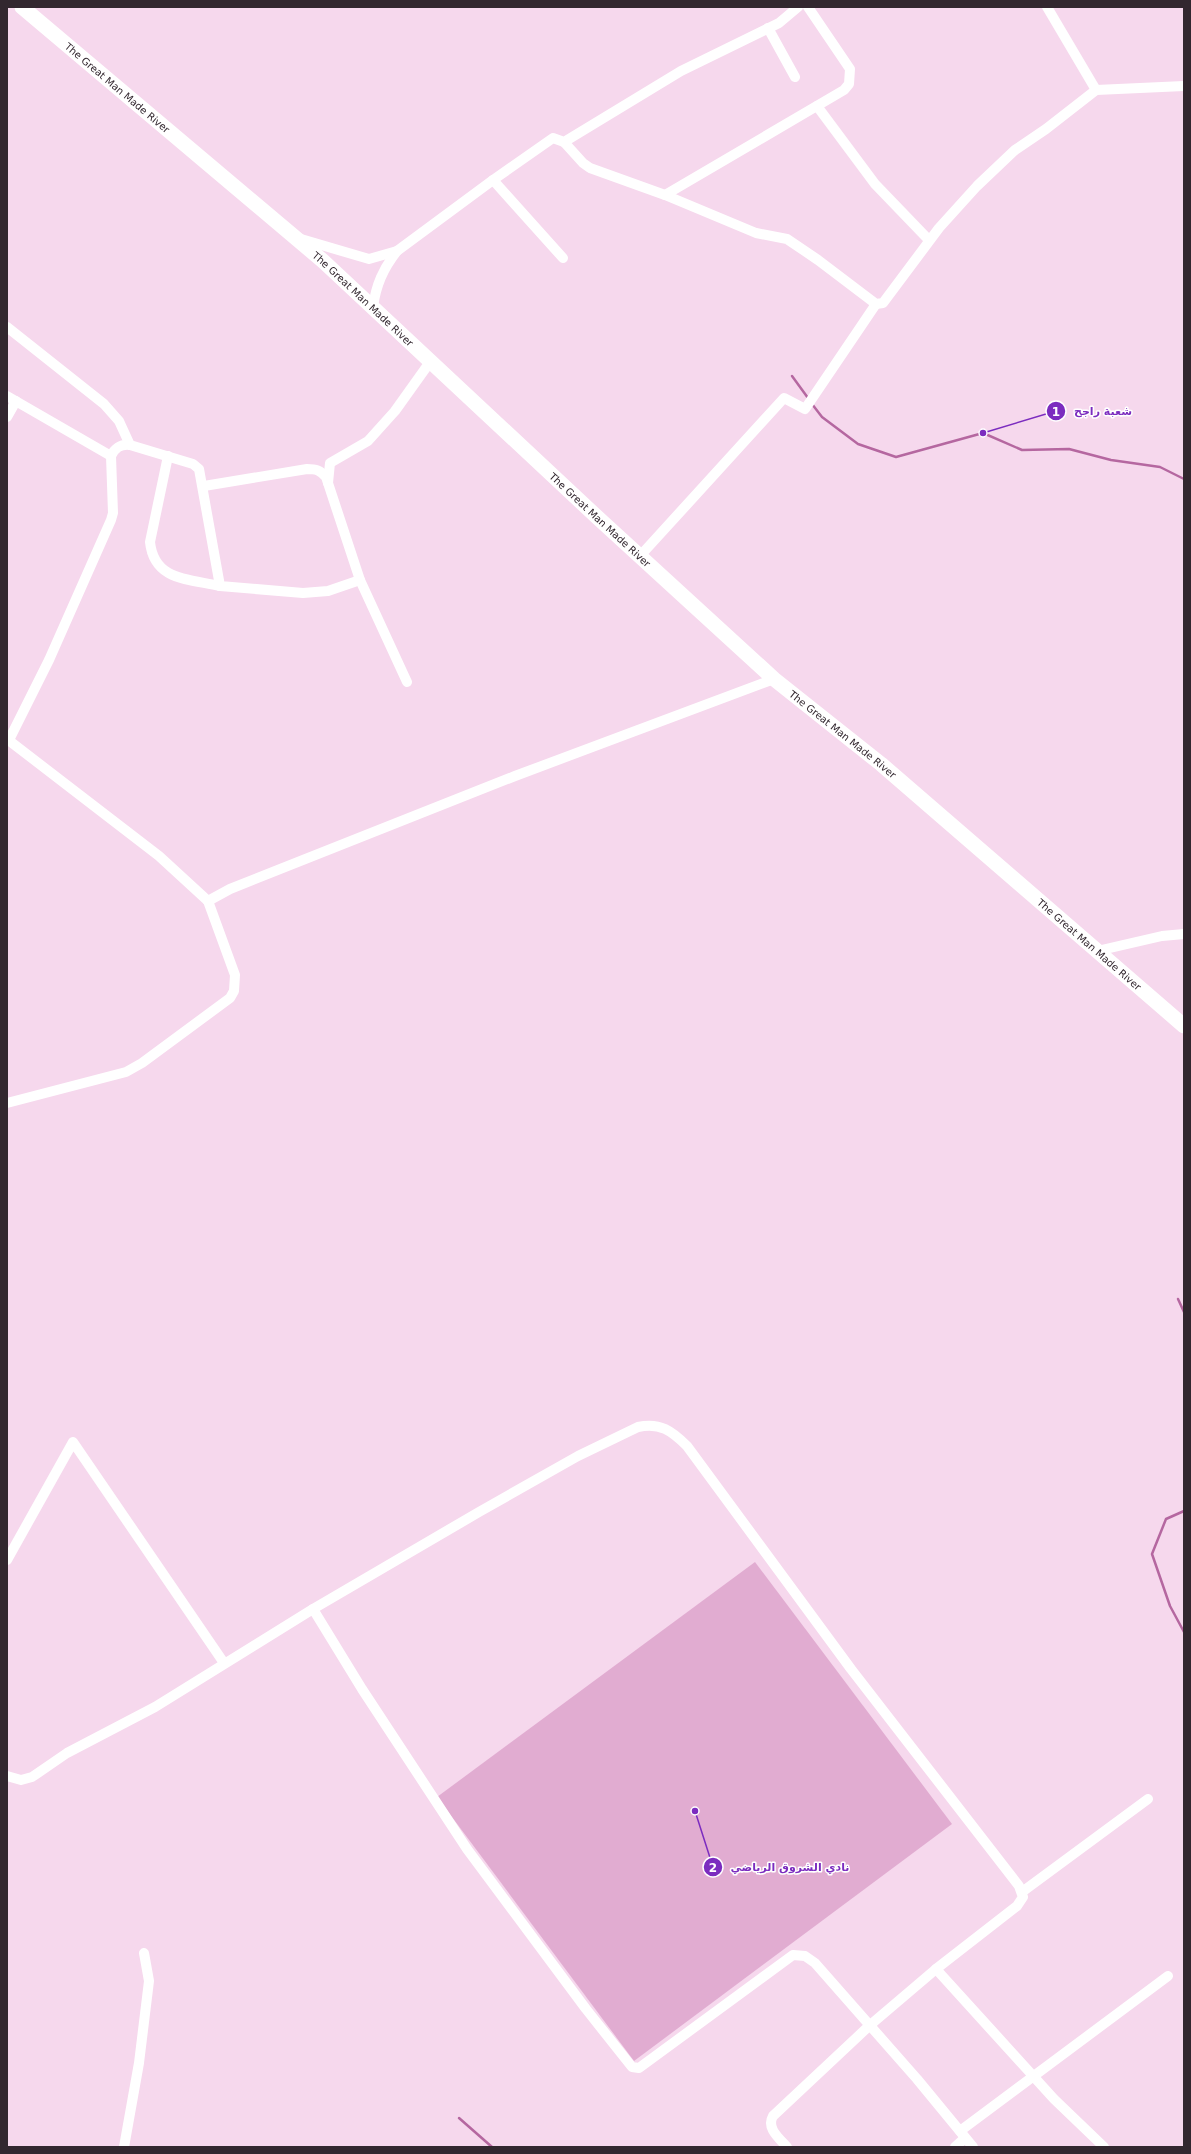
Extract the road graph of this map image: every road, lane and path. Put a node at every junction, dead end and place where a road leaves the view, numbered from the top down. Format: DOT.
graph roads {
  1 [pos="22,7"];
  2 [pos="798,7"];
  3 [pos="808,7"];
  4 [pos="1047,7"];
  5 [pos="768,28"];
  6 [pos="795,77"];
  7 [pos="1184,86"];
  8 [pos="1096,90"];
  9 [pos="817,106"];
  10 [pos="564,142"];
  11 [pos="493,180"];
  12 [pos="665,195"];
  13 [pos="292,236"];
  14 [pos="926,237"];
  15 [pos="397,251"];
  16 [pos="562,258"];
  17 [pos="876,304"];
  18 [pos="373,307"];
  19 [pos="7,326"];
  20 [pos="430,362"];
  21 [pos="12,398"];
  22 [pos="7,417"];
  23 [pos="130,445"];
  24 [pos="111,456"];
  25 [pos="168,456"];
  26 [pos="328,485"];
  27 [pos="204,486"];
  28 [pos="640,556"];
  29 [pos="360,580"];
  30 [pos="220,586"];
  31 [pos="774,679"];
  32 [pos="407,682"];
  33 [pos="8,739"];
  34 [pos="208,901"];
  35 [pos="1184,934"];
  36 [pos="1096,951"];
  37 [pos="1184,1026"];
  38 [pos="7,1104"];
  39 [pos="7,1560"];
  40 [pos="313,1609"];
  41 [pos="224,1663"];
  42 [pos="7,1776"];
  43 [pos="1148,1799"];
  44 [pos="1022,1892"];
  45 [pos="144,1953"];
  46 [pos="936,1969"];
  47 [pos="1168,1976"];
  48 [pos="869,2026"];
  49 [pos="1034,2076"];
  50 [pos="963,2135"];
  51 [pos="124,2147"];
  52 [pos="787,2147"];
  53 [pos="955,2147"];
  54 [pos="973,2147"];
  55 [pos="1104,2147"];
  1 -- 13 [label="main road, The Great Man Made River"];
  2 -- 5 [label="street"];
  3 -- 9 [label="street"];
  4 -- 8 [label="street"];
  5 -- 6 [label="street"];
  5 -- 10 [label="street"];
  7 -- 8 [label="street"];
  8 -- 17 [label="street"];
  9 -- 12 [label="street"];
  9 -- 14 [label="street"];
  10 -- 11 [label="street"];
  10 -- 12 [label="street"];
  11 -- 15 [label="street"];
  11 -- 16 [label="street"];
  12 -- 17 [label="street"];
  13 -- 15 [label="street"];
  13 -- 18 [label="main road, The Great Man Made River"];
  15 -- 18 [label="street"];
  17 -- 28 [label="street"];
  18 -- 20 [label="main road, The Great Man Made River"];
  19 -- 23 [label="street"];
  20 -- 26 [label="street"];
  20 -- 28 [label="main road, The Great Man Made River"];
  21 -- 22 [label="street"];
  21 -- 24 [label="street"];
  23 -- 24 [label="street"];
  23 -- 25 [label="street"];
  24 -- 33 [label="street"];
  25 -- 27 [label="street"];
  25 -- 30 [label="street"];
  26 -- 27 [label="street"];
  26 -- 29 [label="street"];
  27 -- 30 [label="street"];
  28 -- 31 [label="main road, The Great Man Made River"];
  29 -- 30 [label="street"];
  29 -- 32 [label="street"];
  31 -- 34 [label="street"];
  31 -- 36 [label="main road, The Great Man Made River"];
  33 -- 34 [label="street"];
  34 -- 38 [label="street"];
  35 -- 36 [label="street"];
  36 -- 37 [label="main road, The Great Man Made River"];
  39 -- 41 [label="street"];
  40 -- 41 [label="street"];
  40 -- 44 [label="street"];
  40 -- 48 [label="street"];
  41 -- 42 [label="street"];
  43 -- 44 [label="street"];
  44 -- 46 [label="street"];
  45 -- 51 [label="street"];
  46 -- 48 [label="street"];
  46 -- 49 [label="street"];
  47 -- 49 [label="street"];
  48 -- 50 [label="street"];
  48 -- 52 [label="street"];
  49 -- 50 [label="street"];
  49 -- 55 [label="street"];
  50 -- 53 [label="street"];
  50 -- 54 [label="street"];
}
